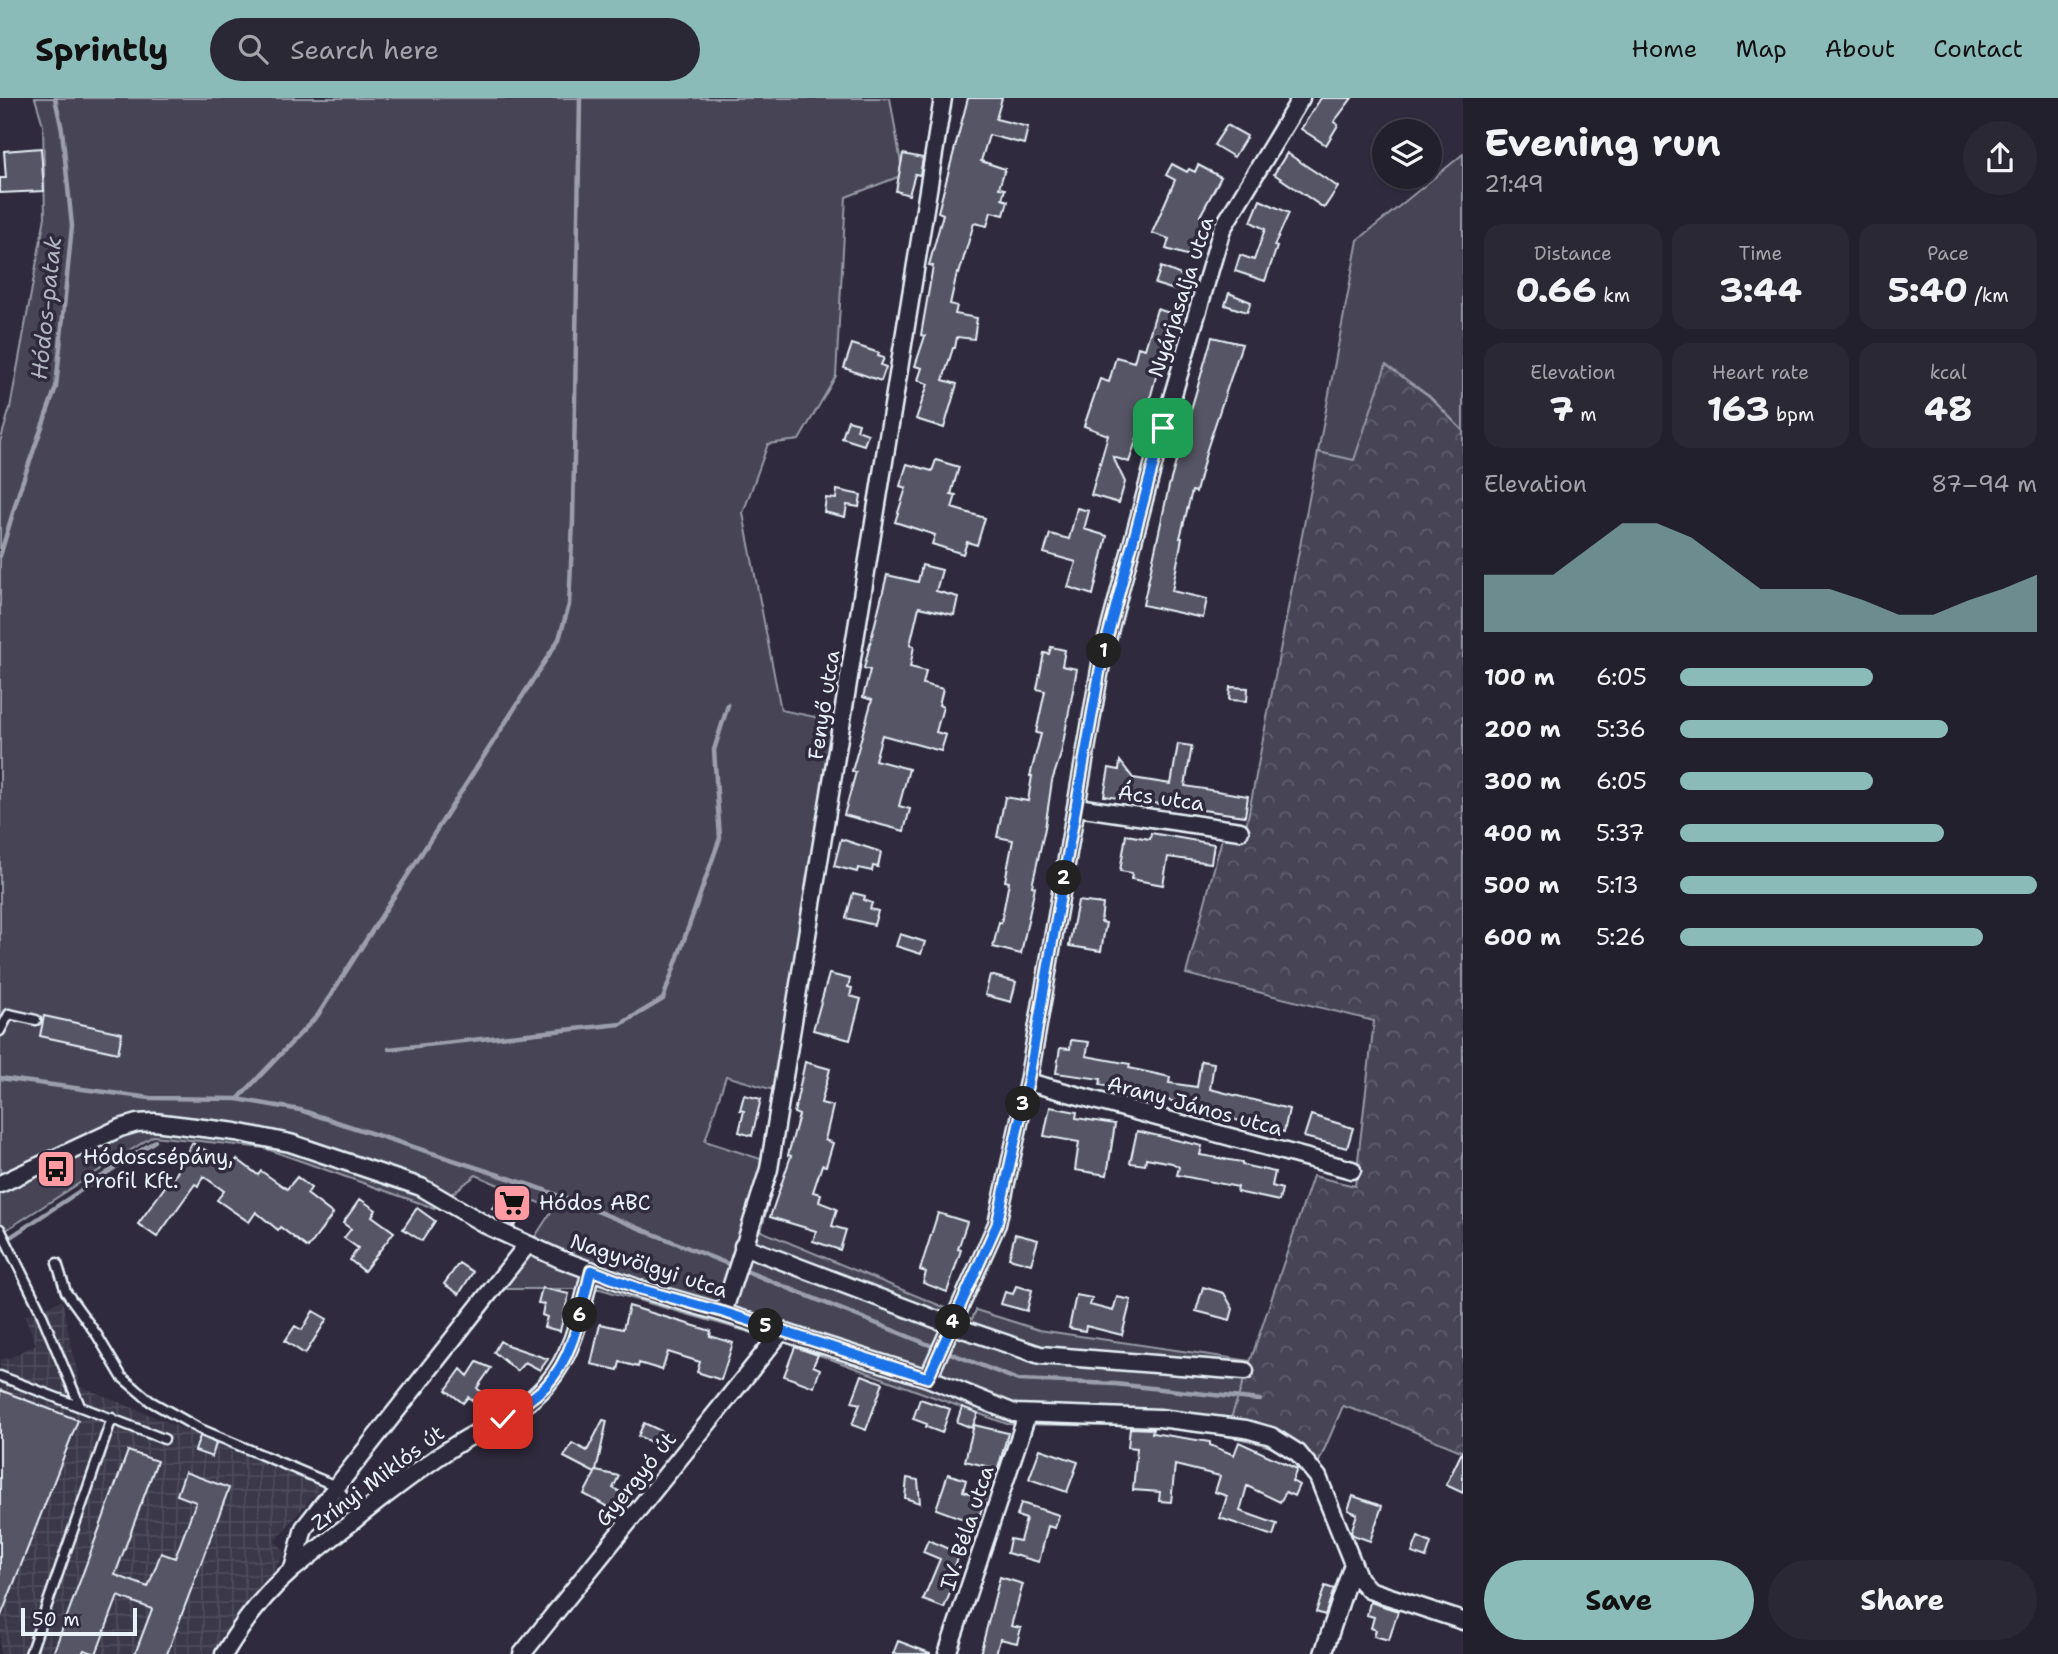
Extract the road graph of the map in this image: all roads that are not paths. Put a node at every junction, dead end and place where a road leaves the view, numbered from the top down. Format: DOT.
graph roads {
  1 [pos="943,98"];
  2 [pos="1301,98"];
  3 [pos="1077,807"];
  4 [pos="1240,831"];
  5 [pos="36,1020"];
  6 [pos="0,1031"];
  7 [pos="1028,1082"];
  8 [pos="1352,1170"];
  9 [pos="0,1184"];
  10 [pos="0,1229"];
  11 [pos="527,1245"];
  12 [pos="738,1261"];
  13 [pos="57,1263"];
  14 [pos="591,1270"];
  15 [pos="723,1312"];
  16 [pos="951,1325"];
  17 [pos="782,1331"];
  18 [pos="1245,1371"];
  19 [pos="0,1376"];
  20 [pos="928,1378"];
  21 [pos="80,1406"];
  22 [pos="1027,1415"];
  23 [pos="112,1419"];
  24 [pos="164,1438"];
  25 [pos="336,1486"];
  26 [pos="359,1516"];
  27 [pos="1353,1564"];
  28 [pos="293,1569"];
  29 [pos="1463,1621"];
  30 [pos="30,1654"];
  31 [pos="224,1654"];
  32 [pos="522,1654"];
  33 [pos="947,1654"];
  34 [pos="1323,1654"];
  1 -- 12 [label="street, Fenyő utca"];
  2 -- 3 [label="street, Nyárjasalja utca"];
  3 -- 4 [label="street, Ács utca"];
  3 -- 7 [label="street, Nyárjasalja utca"];
  5 -- 6 [label="lane"];
  7 -- 8 [label="street, Arany János utca"];
  7 -- 16 [label="street, Nyárjasalja utca"];
  9 -- 11 [label="street, Nagyvölgyi utca"];
  10 -- 21 [label="lane"];
  11 -- 14 [label="street, Nagyvölgyi utca"];
  11 -- 25 [label="street"];
  12 -- 15 [label="street, Fenyő utca"];
  12 -- 16 [label="street"];
  13 -- 25 [label="lane"];
  14 -- 15 [label="street, Nagyvölgyi utca"];
  14 -- 26 [label="street, Zrínyi Miklós út"];
  15 -- 17 [label="street, Nagyvölgyi utca"];
  16 -- 18 [label="street"];
  16 -- 20 [label="street, Nyárjasalja utca"];
  17 -- 20 [label="street, Nagyvölgyi utca"];
  17 -- 32 [label="street, Gyergyó út"];
  19 -- 21 [label="lane"];
  20 -- 22 [label="street, Nagyvölgyi utca"];
  21 -- 23 [label="lane"];
  22 -- 27 [label="street, Nagyvölgyi utca"];
  22 -- 33 [label="street, IV. Béla utca"];
  23 -- 24 [label="lane"];
  23 -- 30 [label="lane"];
  25 -- 26 [label="lane"];
  25 -- 28 [label="street"];
  26 -- 28 [label="street, Zrínyi Miklós út"];
  27 -- 29 [label="street, Nagyvölgyi utca"];
  27 -- 34 [label="street"];
  28 -- 31 [label="street, Zrínyi Miklós út"];
}
